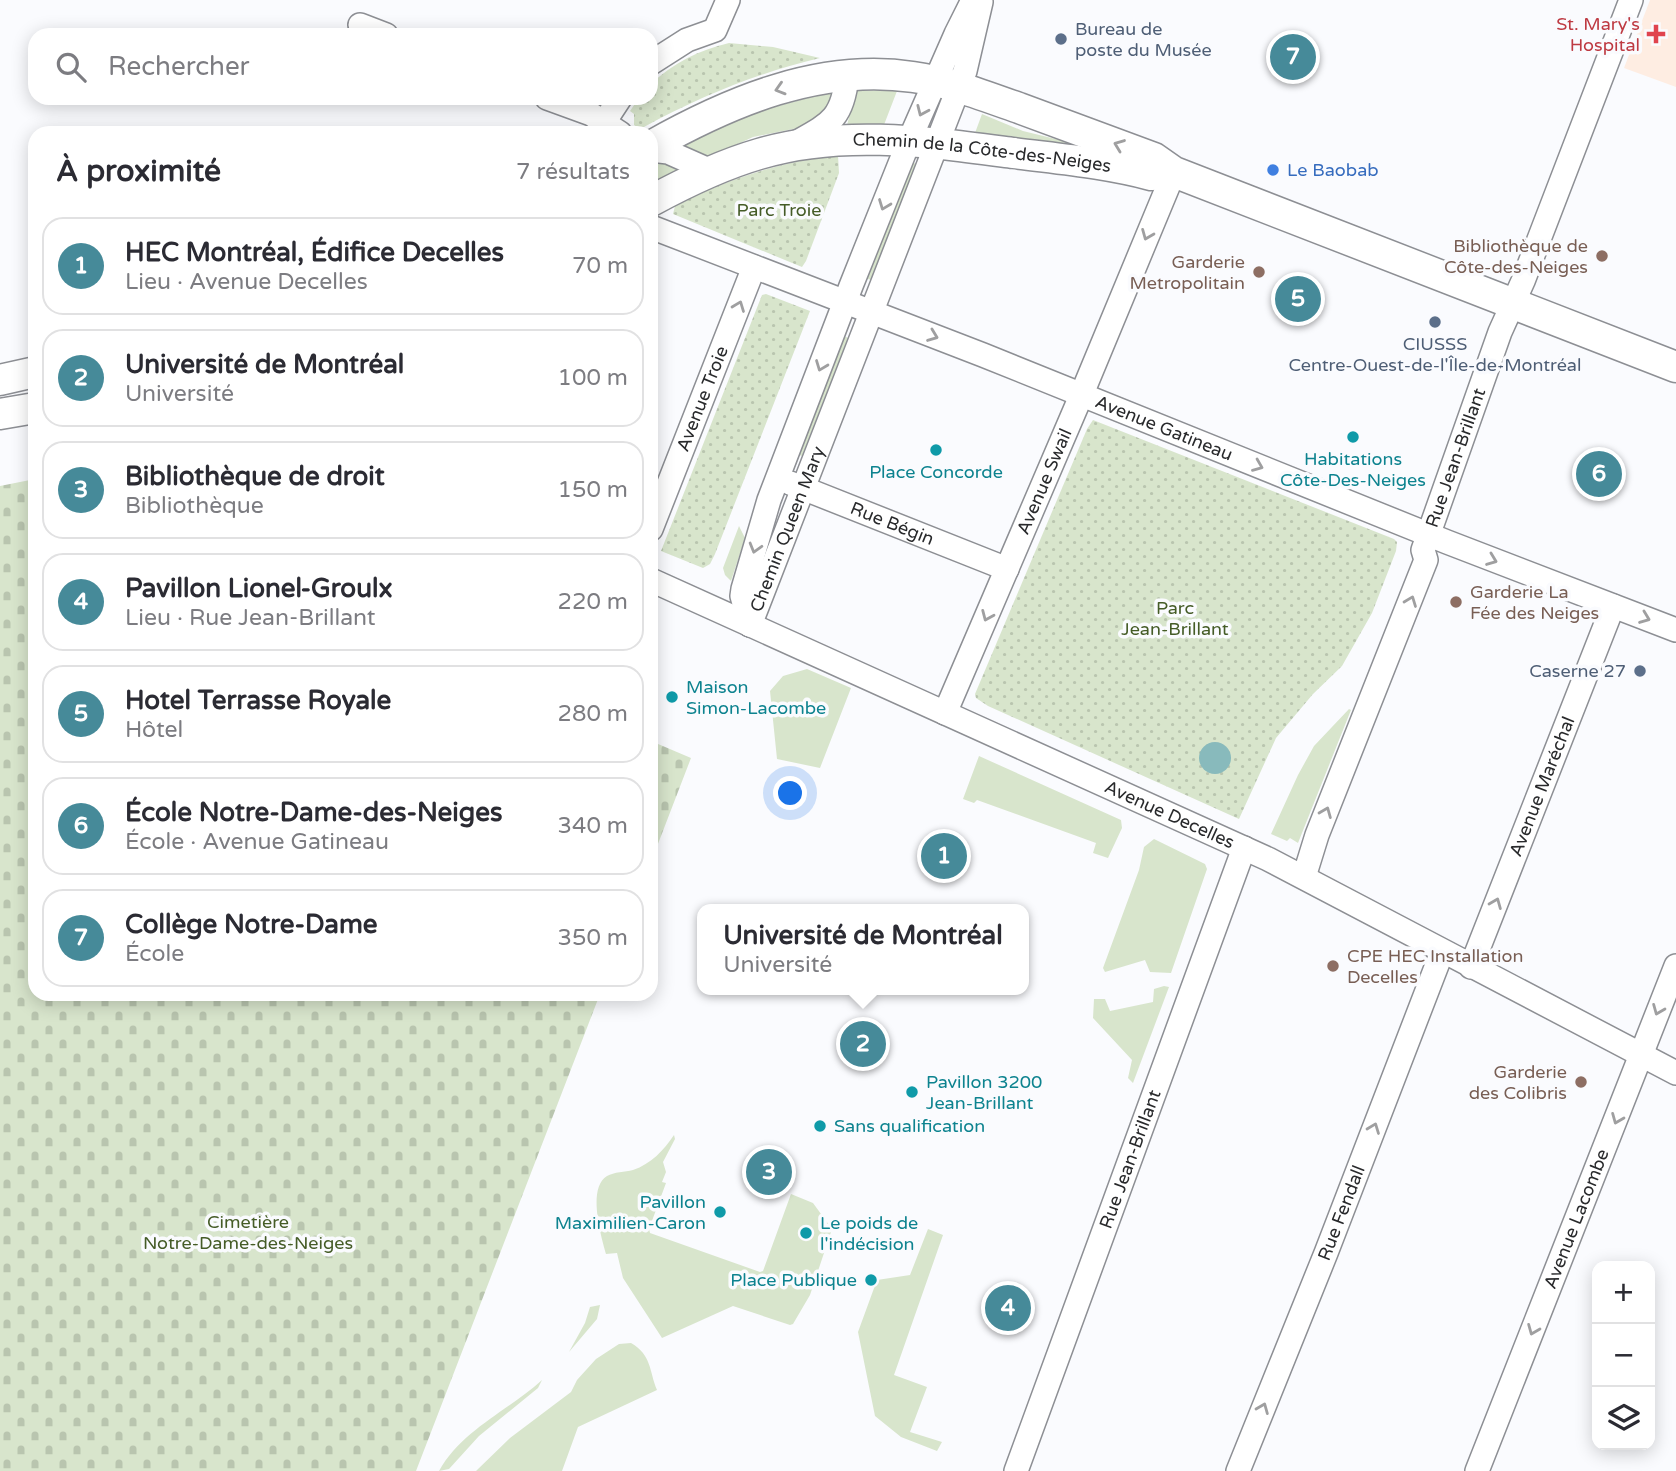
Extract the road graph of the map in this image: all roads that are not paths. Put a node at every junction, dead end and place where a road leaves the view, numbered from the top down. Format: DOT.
graph roads {
  1 [pos="728,0"];
  2 [pos="973,0"];
  3 [pos="982,0"];
  4 [pos="1631,0"];
  5 [pos="360,25"];
  6 [pos="368,28"];
  7 [pos="658,59"];
  8 [pos="847,76"];
  9 [pos="947,84"];
  10 [pos="561,105"];
  11 [pos="617,105"];
  12 [pos="601,126"];
  13 [pos="608,126"];
  14 [pos="923,142"];
  15 [pos="658,144"];
  16 [pos="790,146"];
  17 [pos="658,150"];
  18 [pos="711,171"];
  19 [pos="1174,172"];
  20 [pos="658,198"];
  21 [pos="658,230"];
  22 [pos="754,267"];
  23 [pos="845,302"];
  24 [pos="1513,304"];
  25 [pos="870,311"];
  26 [pos="1676,367"];
  27 [pos="28,374"];
  28 [pos="0,380"];
  29 [pos="1081,396"];
  30 [pos="28,409"];
  31 [pos="0,414"];
  32 [pos="778,478"];
  33 [pos="804,489"];
  34 [pos="658,511"];
  35 [pos="1429,534"];
  36 [pos="1007,569"];
  37 [pos="658,582"];
  38 [pos="1613,606"];
  39 [pos="750,625"];
  40 [pos="1676,630"];
  41 [pos="945,713"];
  42 [pos="1244,848"];
  43 [pos="1304,877"];
  44 [pos="1442,952"];
  45 [pos="1676,966"];
  46 [pos="1471,967"];
  47 [pos="1641,1055"];
  48 [pos="1676,1073"];
  49 [pos="1016,1471"];
  50 [pos="1238,1471"];
  51 [pos="1477,1471"];
  1 -- 7 [label="street"];
  2 -- 9 [label="street, Chemin Queen Mary"];
  3 -- 9 [label="street, Chemin Queen Mary"];
  4 -- 24 [label="street, Rue Jean-Brillant"];
  5 -- 6 [label="street"];
  8 -- 9 [label="main road, Chemin de la Côte-des-Neiges"];
  8 -- 15 [label="main road, Chemin de la Côte-des-Neiges, one-way"];
  8 -- 16 [label="street, Chemin de la Côte-des-Neiges"];
  9 -- 14 [label="street, Chemin Queen Mary"];
  19 -- 9 [label="main road, Chemin de la Côte-des-Neiges, one-way"];
  10 -- 12 [label="street"];
  11 -- 13 [label="street"];
  14 -- 16 [label="main road, Chemin de la Côte-des-Neiges"];
  14 -- 19 [label="main road, Chemin de la Côte-des-Neiges"];
  14 -- 23 [label="street, Chemin Queen Mary, one-way"];
  14 -- 25 [label="street, Chemin Queen Mary"];
  16 -- 18 [label="main road, Chemin de la Côte-des-Neiges"];
  17 -- 18 [label="street"];
  18 -- 20 [label="main road, Chemin de la Côte-des-Neiges"];
  19 -- 24 [label="main road, Chemin de la Côte-des-Neiges"];
  19 -- 29 [label="street, Avenue Swail, one-way"];
  21 -- 22 [label="street, Avenue Gatineau"];
  22 -- 23 [label="street, Avenue Gatineau"];
  34 -- 22 [label="street, Avenue Troie, one-way"];
  23 -- 25 [label="street, Avenue Gatineau"];
  23 -- 32 [label="street, Chemin Queen Mary, one-way"];
  24 -- 26 [label="main road, Chemin de la Côte-des-Neiges"];
  24 -- 35 [label="street, Rue Jean-Brillant"];
  25 -- 29 [label="street, Avenue Gatineau, one-way"];
  25 -- 33 [label="street, Chemin Queen Mary"];
  27 -- 28 [label="main road"];
  29 -- 35 [label="street, Avenue Gatineau, one-way"];
  29 -- 36 [label="street, Avenue Swail"];
  30 -- 31 [label="main road"];
  32 -- 33 [label="street, Rue Bégin"];
  32 -- 39 [label="street, Chemin Queen Mary, one-way"];
  33 -- 36 [label="street, Rue Bégin"];
  33 -- 39 [label="street, Chemin Queen Mary"];
  35 -- 38 [label="street, Avenue Gatineau, one-way"];
  43 -- 35 [label="street, Rue Jean-Brillant, one-way"];
  36 -- 41 [label="street, Avenue Swail, one-way"];
  37 -- 39 [label="street, Avenue Decelles"];
  38 -- 40 [label="street, Avenue Gatineau, one-way"];
  46 -- 38 [label="street, Avenue Maréchal, one-way"];
  39 -- 41 [label="street, Avenue Decelles"];
  41 -- 42 [label="street, Avenue Decelles"];
  42 -- 43 [label="street, Avenue Decelles"];
  42 -- 49 [label="street, Rue Jean-Brillant"];
  43 -- 44 [label="street, Avenue Decelles"];
  44 -- 46 [label="street, Avenue Decelles"];
  50 -- 44 [label="street, Rue Fendall, one-way"];
  45 -- 47 [label="street, Avenue Lacombe, one-way"];
  46 -- 47 [label="street, Avenue Decelles"];
  47 -- 48 [label="street, Avenue Decelles"];
  47 -- 51 [label="street, Avenue Lacombe, one-way"];
}
